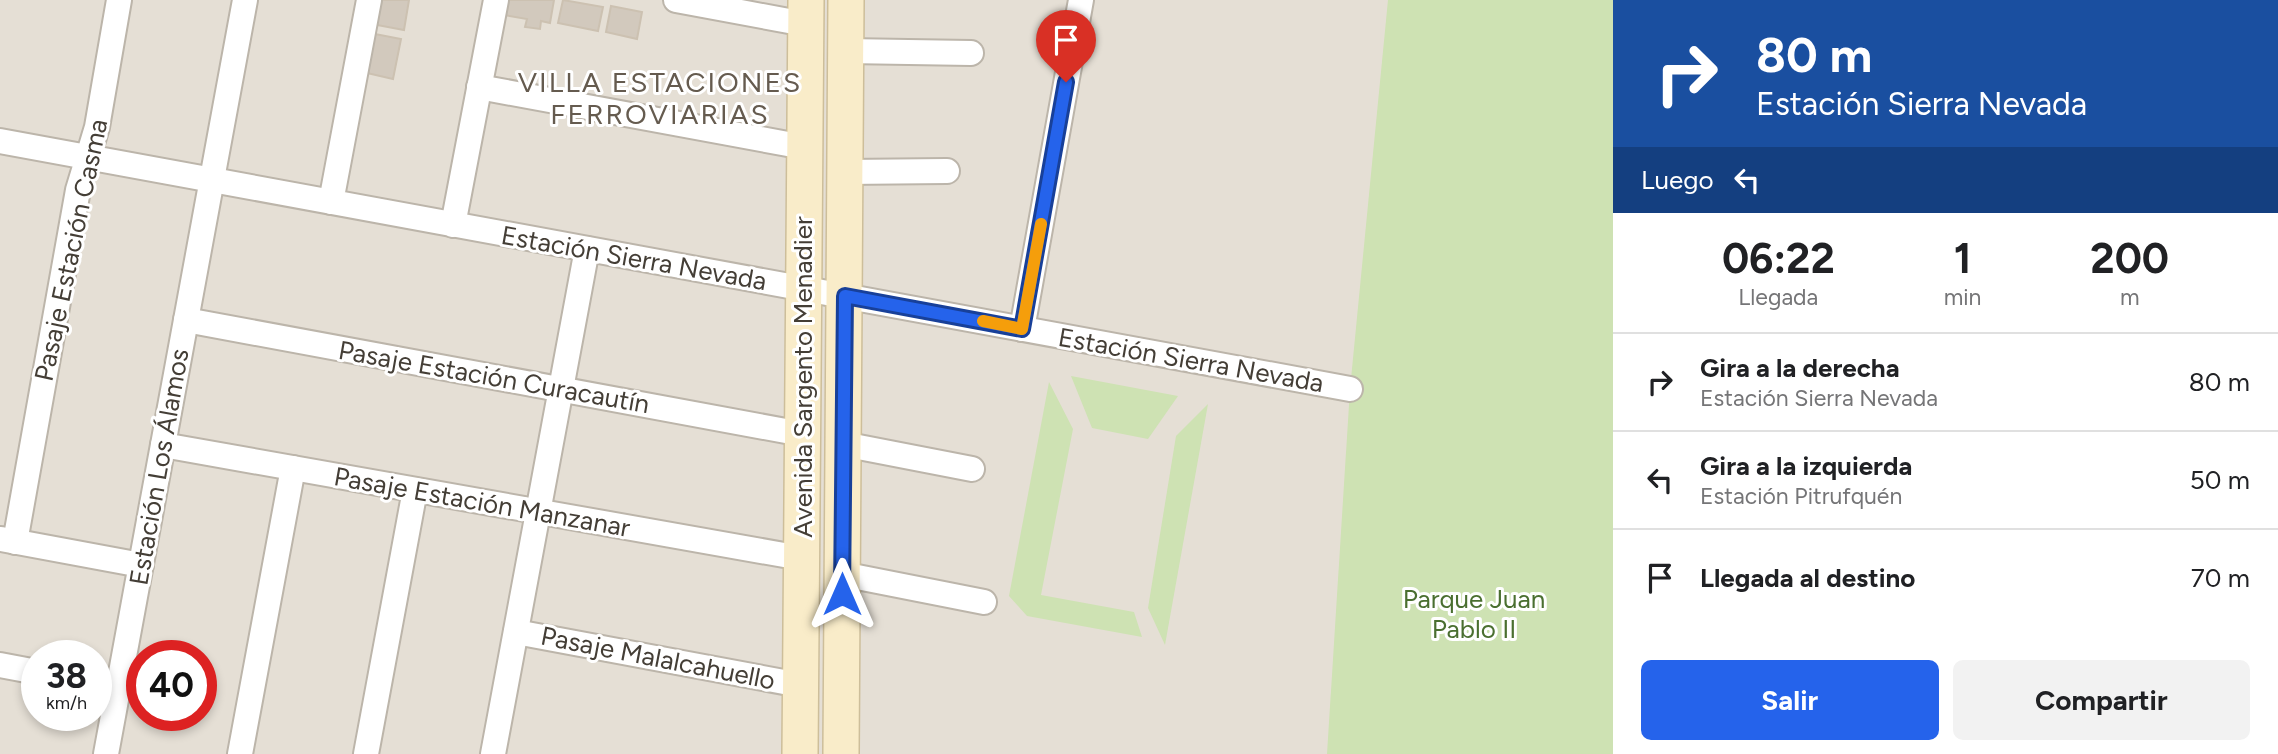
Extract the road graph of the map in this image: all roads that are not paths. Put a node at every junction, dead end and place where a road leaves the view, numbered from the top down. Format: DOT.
graph roads {
  1 [pos="119,0"];
  2 [pos="245,0"];
  3 [pos="369,0"];
  4 [pos="496,0"];
  5 [pos="676,0"];
  6 [pos="846,0"];
  7 [pos="1081,0"];
  8 [pos="805,12"];
  9 [pos="846,51"];
  10 [pos="971,53"];
  11 [pos="479,87"];
  12 [pos="0,141"];
  13 [pos="804,146"];
  14 [pos="88,157"];
  15 [pos="947,171"];
  16 [pos="845,172"];
  17 [pos="212,180"];
  18 [pos="331,202"];
  19 [pos="453,225"];
  20 [pos="587,249"];
  21 [pos="803,289"];
  22 [pos="845,296"];
  23 [pos="186,320"];
  24 [pos="1022,329"];
  25 [pos="561,389"];
  26 [pos="1350,389"];
  27 [pos="802,434"];
  28 [pos="843,444"];
  29 [pos="163,445"];
  30 [pos="293,468"];
  31 [pos="972,469"];
  32 [pos="415,490"];
  33 [pos="538,512"];
  34 [pos="7,540"];
  35 [pos="802,558"];
  36 [pos="141,565"];
  37 [pos="842,573"];
  38 [pos="985,602"];
  39 [pos="516,632"];
  40 [pos="0,665"];
  41 [pos="112,667"];
  42 [pos="21,668"];
  43 [pos="800,685"];
  44 [pos="106,731"];
  45 [pos="106,754"];
  46 [pos="240,754"];
  47 [pos="366,754"];
  48 [pos="493,754"];
  49 [pos="800,754"];
  50 [pos="841,754"];
  1 -- 14 [label="street, Pasaje Estación Casma"];
  2 -- 17 [label="street, Estación Los Álamos"];
  3 -- 18 [label="street"];
  4 -- 11 [label="street"];
  5 -- 8 [label="street"];
  6 -- 9 [label="street, Avenida Sargento Menadier"];
  7 -- 24 [label="street"];
  8 -- 13 [label="street, Avenida Sargento Menadier"];
  9 -- 10 [label="street"];
  9 -- 16 [label="street, Avenida Sargento Menadier"];
  11 -- 13 [label="street"];
  11 -- 19 [label="street"];
  12 -- 14 [label="street, Estación Sierra Nevada"];
  13 -- 21 [label="street, Avenida Sargento Menadier"];
  14 -- 17 [label="street, Estación Sierra Nevada"];
  14 -- 34 [label="street, Pasaje Estación Casma"];
  15 -- 16 [label="street"];
  16 -- 22 [label="street, Avenida Sargento Menadier"];
  17 -- 18 [label="street, Estación Sierra Nevada"];
  17 -- 23 [label="street, Estación Los Álamos"];
  18 -- 19 [label="street, Estación Sierra Nevada"];
  19 -- 20 [label="street, Estación Sierra Nevada"];
  20 -- 21 [label="street, Estación Sierra Nevada"];
  20 -- 25 [label="street"];
  21 -- 22 [label="street, Estación Sierra Nevada"];
  21 -- 27 [label="street, Avenida Sargento Menadier"];
  22 -- 24 [label="street, Estación Sierra Nevada"];
  22 -- 28 [label="street, Avenida Sargento Menadier"];
  23 -- 25 [label="street, Pasaje Estación Curacautín"];
  23 -- 29 [label="street, Estación Los Álamos"];
  24 -- 26 [label="street, Estación Sierra Nevada"];
  25 -- 27 [label="street, Pasaje Estación Curacautín"];
  25 -- 33 [label="street"];
  27 -- 35 [label="street, Avenida Sargento Menadier"];
  28 -- 31 [label="street"];
  28 -- 37 [label="street, Avenida Sargento Menadier"];
  29 -- 30 [label="street, Pasaje Estación Manzanar"];
  29 -- 36 [label="street, Estación Los Álamos"];
  30 -- 32 [label="street, Pasaje Estación Manzanar"];
  30 -- 46 [label="street"];
  32 -- 33 [label="street, Pasaje Estación Manzanar"];
  32 -- 47 [label="street"];
  33 -- 35 [label="street, Pasaje Estación Manzanar"];
  33 -- 39 [label="street"];
  34 -- 36 [label="street"];
  35 -- 43 [label="street, Avenida Sargento Menadier"];
  36 -- 41 [label="street, Estación Los Álamos"];
  37 -- 38 [label="street"];
  37 -- 50 [label="street, Avenida Sargento Menadier"];
  39 -- 43 [label="street, Pasaje Malalcahuello"];
  39 -- 48 [label="street"];
  40 -- 42 [label="street"];
  43 -- 49 [label="street, Avenida Sargento Menadier"];
  44 -- 45 [label="street, Estación Los Álamos"];
}
